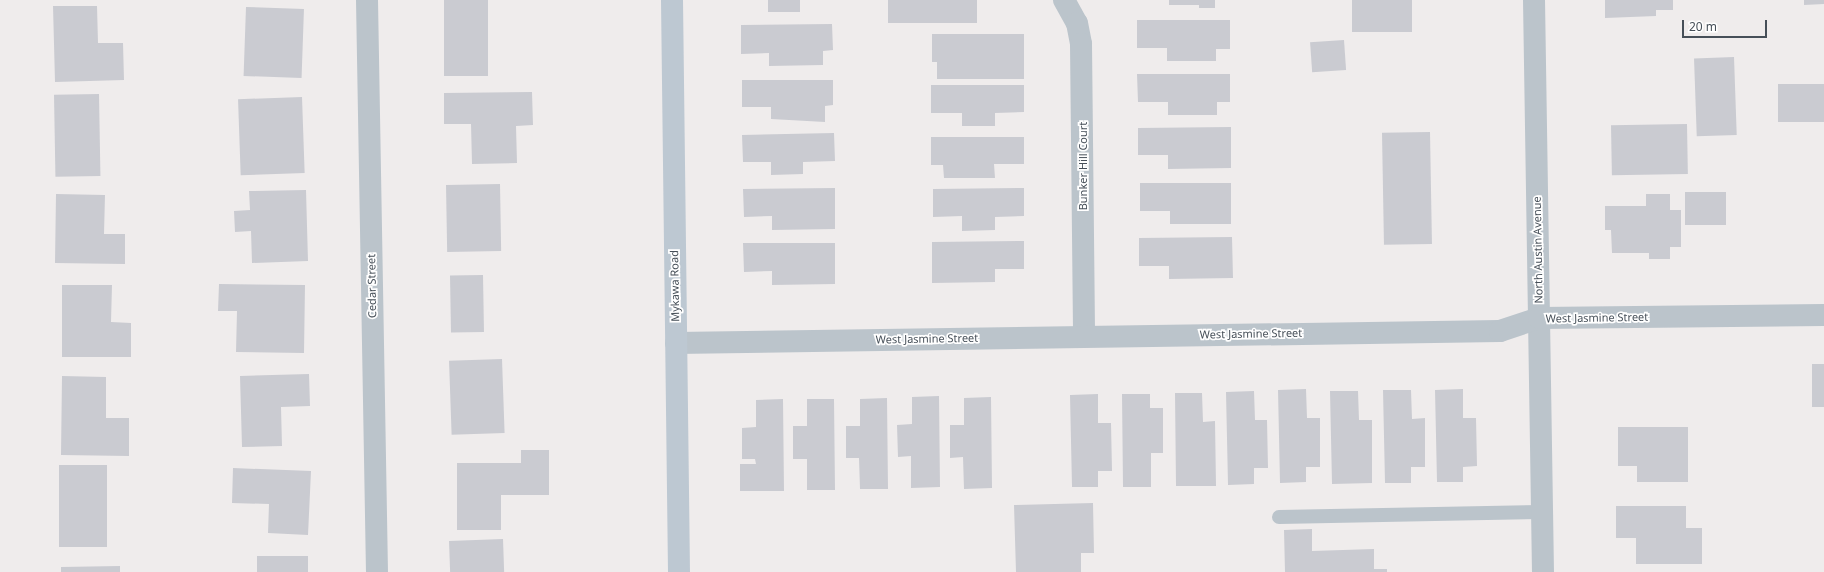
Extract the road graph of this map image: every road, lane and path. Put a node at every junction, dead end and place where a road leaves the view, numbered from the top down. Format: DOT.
graph roads {
  1 [pos="367,0"];
  2 [pos="672,0"];
  3 [pos="1064,0"];
  4 [pos="1534,0"];
  5 [pos="1824,315"];
  6 [pos="1539,318"];
  7 [pos="1084,336"];
  8 [pos="676,343"];
  9 [pos="1542,512"];
  10 [pos="1279,517"];
  11 [pos="377,572"];
  12 [pos="679,572"];
  13 [pos="1543,572"];
  1 -- 11 [label="street, Cedar Street"];
  2 -- 8 [label="main road, Mykawa Road"];
  3 -- 7 [label="street, Bunker Hill Court"];
  4 -- 6 [label="street, North Austin Avenue"];
  5 -- 6 [label="street, West Jasmine Street"];
  6 -- 7 [label="street, West Jasmine Street"];
  6 -- 9 [label="street, North Austin Avenue"];
  7 -- 8 [label="street, West Jasmine Street"];
  8 -- 12 [label="main road, Mykawa Road"];
  9 -- 10 [label="lane"];
  9 -- 13 [label="street, North Austin Avenue"];
}
